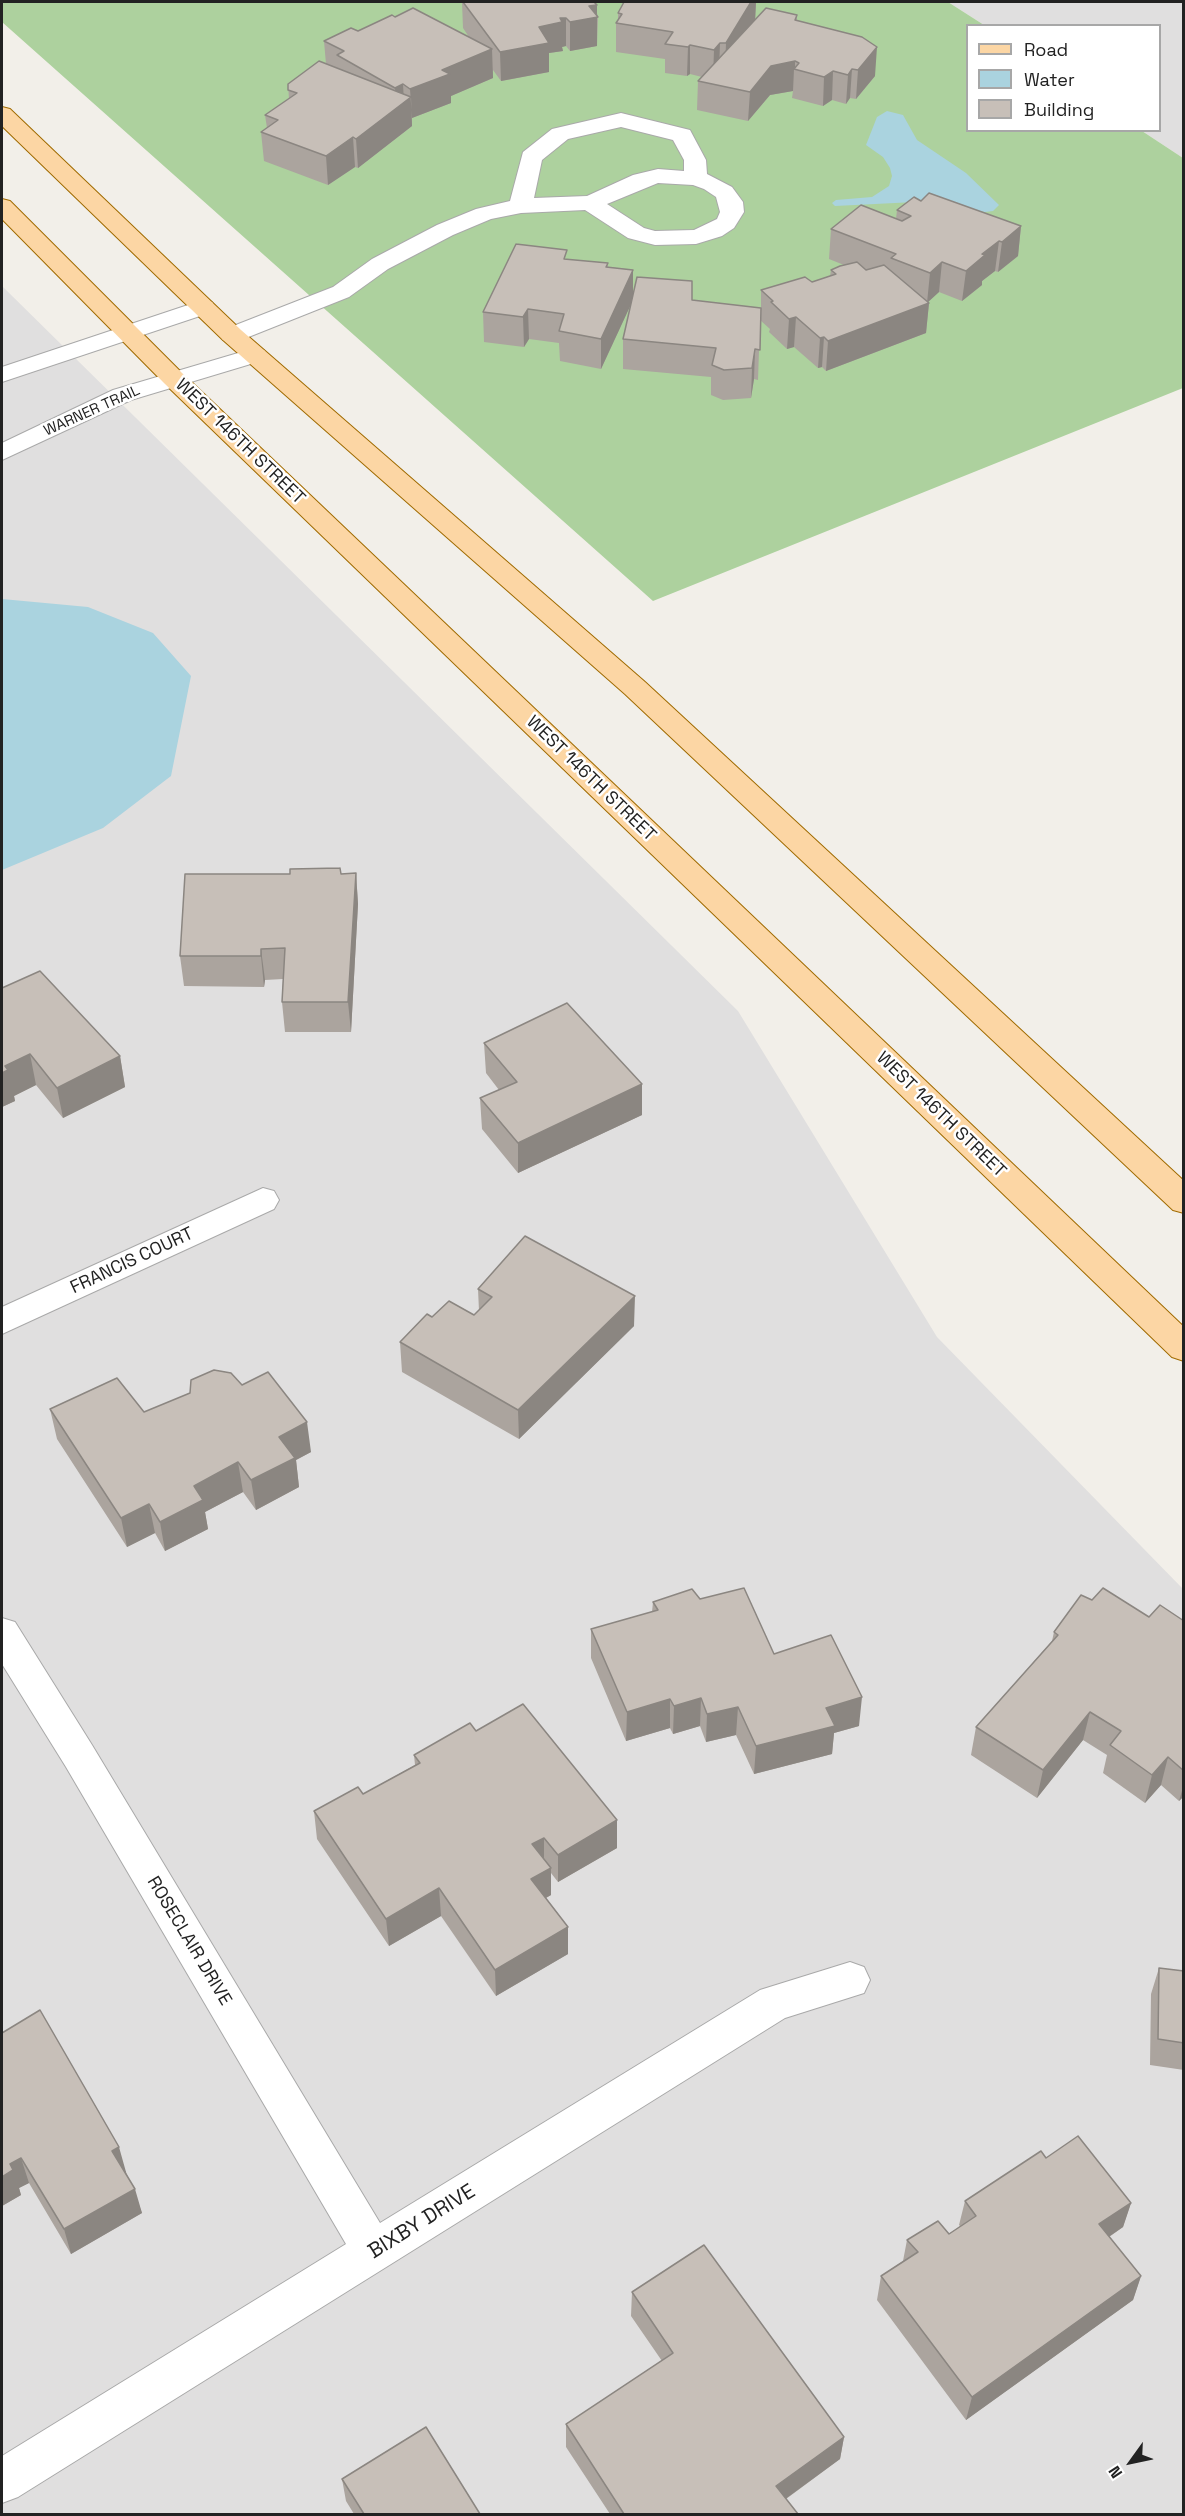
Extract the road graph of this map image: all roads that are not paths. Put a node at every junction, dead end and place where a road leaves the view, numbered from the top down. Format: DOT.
graph roads {
  1 [pos="2,114"];
  2 [pos="696,178"];
  3 [pos="590,203"];
  4 [pos="2,206"];
  5 [pos="521,206"];
  6 [pos="203,307"];
  7 [pos="128,331"];
  8 [pos="232,335"];
  9 [pos="255,355"];
  10 [pos="2,375"];
  11 [pos="173,378"];
  12 [pos="2,452"];
  13 [pos="263,1200"];
  14 [pos="1184,1201"];
  15 [pos="2,1321"];
  16 [pos="1184,1348"];
  17 [pos="2,1633"];
  18 [pos="850,1980"];
  19 [pos="374,2252"];
  20 [pos="2,2481"];
  1 -- 6 [label="main road"];
  2 -- 3 [label="street"];
  2 -- 3 [label="street"];
  2 -- 5 [label="street"];
  3 -- 5 [label="street"];
  4 -- 7 [label="main road, WEST 146TH STREET"];
  5 -- 8 [label="street"];
  6 -- 7 [label="street"];
  6 -- 8 [label="main road"];
  7 -- 10 [label="street"];
  7 -- 11 [label="main road, WEST 146TH STREET"];
  8 -- 9 [label="main road"];
  9 -- 11 [label="street, WARNER TRAIL"];
  9 -- 14 [label="main road"];
  11 -- 12 [label="street, WARNER TRAIL"];
  11 -- 16 [label="main road, WEST 146TH STREET"];
  13 -- 15 [label="street, FRANCIS COURT"];
  17 -- 19 [label="street, ROSECLAIR DRIVE"];
  18 -- 19 [label="street, BIXBY DRIVE"];
  19 -- 20 [label="street, BIXBY DRIVE"];
}
